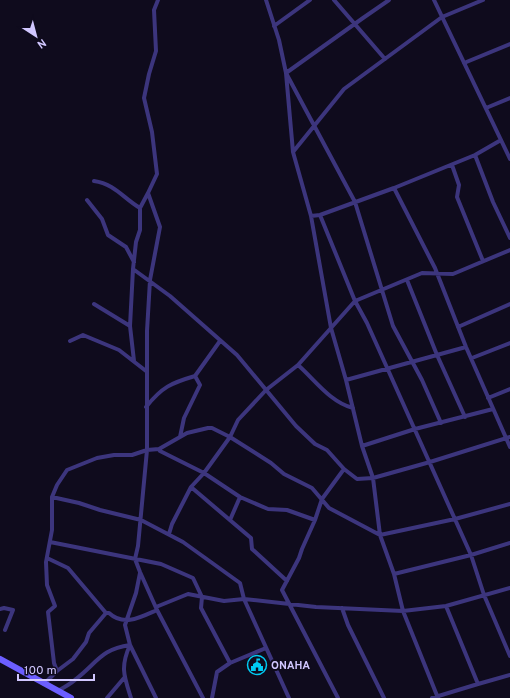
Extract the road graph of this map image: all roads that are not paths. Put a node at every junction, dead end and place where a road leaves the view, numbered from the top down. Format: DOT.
graph roads {
  1 [pos="158,0"];
  2 [pos="266,0"];
  3 [pos="310,0"];
  4 [pos="334,0"];
  5 [pos="389,0"];
  6 [pos="434,0"];
  7 [pos="483,0"];
  8 [pos="442,17"];
  9 [pos="354,24"];
  10 [pos="274,26"];
  11 [pos="510,44"];
  12 [pos="385,59"];
  13 [pos="464,63"];
  14 [pos="286,73"];
  15 [pos="510,98"];
  16 [pos="486,108"];
  17 [pos="315,125"];
  18 [pos="501,140"];
  19 [pos="293,152"];
  20 [pos="475,155"];
  21 [pos="510,159"];
  22 [pos="452,165"];
  23 [pos="94,181"];
  24 [pos="394,188"];
  25 [pos="148,192"];
  26 [pos="87,200"];
  27 [pos="356,202"];
  28 [pos="140,208"];
  29 [pos="320,215"];
  30 [pos="311,216"];
  31 [pos="510,238"];
  32 [pos="510,250"];
  33 [pos="483,261"];
  34 [pos="135,262"];
  35 [pos="133,268"];
  36 [pos="437,274"];
  37 [pos="150,280"];
  38 [pos="407,280"];
  39 [pos="382,290"];
  40 [pos="355,302"];
  41 [pos="94,304"];
  42 [pos="510,304"];
  43 [pos="130,326"];
  44 [pos="458,327"];
  45 [pos="331,328"];
  46 [pos="70,341"];
  47 [pos="220,341"];
  48 [pos="510,343"];
  49 [pos="466,347"];
  50 [pos="437,355"];
  51 [pos="472,358"];
  52 [pos="134,361"];
  53 [pos="411,362"];
  54 [pos="298,365"];
  55 [pos="386,368"];
  56 [pos="146,371"];
  57 [pos="195,376"];
  58 [pos="346,380"];
  59 [pos="266,390"];
  60 [pos="510,390"];
  61 [pos="488,398"];
  62 [pos="146,407"];
  63 [pos="353,408"];
  64 [pos="493,409"];
  65 [pos="465,416"];
  66 [pos="441,423"];
  67 [pos="415,429"];
  68 [pos="180,437"];
  69 [pos="230,437"];
  70 [pos="508,438"];
  71 [pos="362,446"];
  72 [pos="510,447"];
  73 [pos="160,449"];
  74 [pos="147,450"];
  75 [pos="430,462"];
  76 [pos="344,469"];
  77 [pos="204,473"];
  78 [pos="373,478"];
  79 [pos="191,487"];
  80 [pos="52,497"];
  81 [pos="240,497"];
  82 [pos="322,499"];
  83 [pos="510,504"];
  84 [pos="454,519"];
  85 [pos="141,520"];
  86 [pos="230,520"];
  87 [pos="315,520"];
  88 [pos="169,534"];
  89 [pos="380,536"];
  90 [pos="50,542"];
  91 [pos="510,543"];
  92 [pos="471,555"];
  93 [pos="47,558"];
  94 [pos="134,559"];
  95 [pos="140,572"];
  96 [pos="394,574"];
  97 [pos="287,581"];
  98 [pos="510,588"];
  99 [pos="484,595"];
  100 [pos="202,597"];
  101 [pos="244,599"];
  102 [pos="289,604"];
  103 [pos="446,606"];
  104 [pos="342,608"];
  105 [pos="0,609"];
  106 [pos="156,609"];
  107 [pos="403,611"];
  108 [pos="106,613"];
  109 [pos="127,621"];
  110 [pos="5,630"];
  111 [pos="130,645"];
  112 [pos="266,648"];
  113 [pos="510,656"];
  114 [pos="0,659"];
  115 [pos="230,663"];
  116 [pos="57,670"];
  117 [pos="510,675"];
  118 [pos="124,678"];
  119 [pos="44,684"];
  120 [pos="478,684"];
  121 [pos="58,691"];
  122 [pos="438,697"];
  123 [pos="71,698"];
  124 [pos="107,698"];
  125 [pos="131,698"];
  126 [pos="156,698"];
  127 [pos="203,698"];
  128 [pos="212,698"];
  129 [pos="289,698"];
  130 [pos="338,698"];
  131 [pos="384,698"];
  132 [pos="432,698"];
  1 -- 25 [label="street"];
  2 -- 10 [label="street"];
  3 -- 10 [label="street"];
  4 -- 9 [label="street"];
  5 -- 9 [label="street"];
  6 -- 8 [label="street"];
  7 -- 8 [label="street"];
  8 -- 12 [label="street"];
  8 -- 13 [label="street"];
  9 -- 12 [label="street"];
  9 -- 14 [label="street"];
  10 -- 14 [label="street"];
  11 -- 13 [label="street"];
  12 -- 17 [label="street"];
  13 -- 16 [label="street"];
  14 -- 17 [label="street"];
  14 -- 19 [label="street"];
  15 -- 16 [label="street"];
  16 -- 18 [label="street"];
  17 -- 19 [label="street"];
  17 -- 27 [label="street"];
  18 -- 20 [label="street"];
  18 -- 21 [label="street"];
  19 -- 30 [label="street"];
  20 -- 22 [label="street"];
  20 -- 31 [label="street"];
  22 -- 24 [label="street"];
  22 -- 33 [label="street"];
  23 -- 28 [label="street"];
  24 -- 27 [label="street"];
  24 -- 36 [label="street"];
  25 -- 28 [label="street"];
  25 -- 37 [label="street"];
  26 -- 34 [label="street"];
  27 -- 29 [label="street"];
  27 -- 39 [label="street"];
  28 -- 34 [label="street"];
  29 -- 30 [label="street"];
  29 -- 40 [label="street"];
  30 -- 45 [label="street"];
  32 -- 33 [label="street"];
  33 -- 36 [label="street"];
  34 -- 35 [label="street"];
  35 -- 37 [label="street"];
  35 -- 43 [label="street"];
  36 -- 38 [label="street"];
  36 -- 44 [label="street"];
  37 -- 47 [label="street"];
  37 -- 56 [label="street"];
  38 -- 39 [label="street"];
  38 -- 50 [label="street"];
  39 -- 40 [label="street"];
  39 -- 53 [label="street"];
  40 -- 45 [label="street"];
  40 -- 55 [label="street"];
  41 -- 43 [label="street"];
  42 -- 44 [label="street"];
  43 -- 52 [label="street"];
  44 -- 49 [label="street"];
  45 -- 54 [label="street"];
  45 -- 58 [label="street"];
  46 -- 52 [label="street"];
  47 -- 57 [label="street"];
  47 -- 59 [label="street"];
  48 -- 51 [label="street"];
  49 -- 50 [label="street"];
  49 -- 51 [label="street"];
  50 -- 53 [label="street"];
  50 -- 65 [label="street"];
  51 -- 61 [label="street"];
  52 -- 56 [label="street"];
  53 -- 55 [label="street"];
  53 -- 66 [label="street"];
  54 -- 59 [label="street"];
  54 -- 63 [label="street"];
  55 -- 58 [label="street"];
  55 -- 67 [label="street"];
  56 -- 62 [label="street"];
  57 -- 62 [label="street"];
  57 -- 68 [label="street"];
  58 -- 63 [label="street"];
  59 -- 69 [label="street"];
  59 -- 76 [label="street"];
  60 -- 61 [label="street"];
  61 -- 64 [label="street"];
  62 -- 74 [label="street"];
  63 -- 71 [label="street"];
  64 -- 65 [label="street"];
  64 -- 70 [label="street"];
  65 -- 66 [label="street"];
  66 -- 67 [label="street"];
  67 -- 71 [label="street"];
  67 -- 75 [label="street"];
  68 -- 69 [label="street"];
  68 -- 73 [label="street"];
  69 -- 77 [label="street"];
  69 -- 82 [label="street"];
  70 -- 72 [label="street"];
  70 -- 75 [label="street"];
  71 -- 78 [label="street"];
  73 -- 74 [label="street"];
  73 -- 77 [label="street"];
  74 -- 80 [label="street"];
  74 -- 85 [label="street"];
  75 -- 78 [label="street"];
  75 -- 84 [label="street"];
  76 -- 78 [label="street"];
  76 -- 82 [label="street"];
  77 -- 79 [label="street"];
  77 -- 81 [label="street"];
  78 -- 89 [label="street"];
  79 -- 86 [label="street"];
  79 -- 88 [label="street"];
  80 -- 85 [label="street"];
  80 -- 90 [label="street"];
  81 -- 86 [label="street"];
  81 -- 87 [label="street"];
  82 -- 87 [label="street"];
  82 -- 89 [label="street"];
  83 -- 84 [label="street"];
  84 -- 89 [label="street"];
  84 -- 92 [label="street"];
  85 -- 88 [label="street"];
  85 -- 94 [label="street"];
  86 -- 97 [label="street"];
  87 -- 97 [label="street"];
  88 -- 101 [label="street"];
  89 -- 96 [label="street"];
  90 -- 93 [label="street"];
  90 -- 94 [label="street"];
  91 -- 92 [label="street"];
  92 -- 96 [label="street"];
  92 -- 99 [label="street"];
  93 -- 108 [label="street"];
  93 -- 116 [label="street"];
  94 -- 95 [label="street"];
  94 -- 100 [label="street"];
  95 -- 106 [label="street"];
  95 -- 109 [label="street"];
  96 -- 107 [label="street"];
  97 -- 102 [label="street"];
  98 -- 99 [label="street"];
  99 -- 103 [label="street"];
  99 -- 113 [label="street"];
  100 -- 101 [label="street"];
  100 -- 106 [label="street"];
  100 -- 115 [label="street"];
  101 -- 102 [label="street"];
  101 -- 112 [label="street"];
  102 -- 104 [label="street"];
  102 -- 130 [label="street"];
  103 -- 107 [label="street"];
  103 -- 120 [label="street"];
  104 -- 107 [label="street"];
  104 -- 131 [label="street"];
  105 -- 110 [label="street"];
  106 -- 109 [label="street"];
  106 -- 127 [label="street"];
  107 -- 122 [label="street"];
  108 -- 109 [label="street"];
  108 -- 116 [label="street"];
  109 -- 111 [label="street"];
  111 -- 118 [label="street"];
  111 -- 121 [label="street"];
  111 -- 126 [label="street"];
  112 -- 115 [label="street"];
  112 -- 129 [label="street"];
  114 -- 119 [label="street"];
  115 -- 128 [label="street"];
  116 -- 119 [label="street"];
  117 -- 120 [label="street"];
  118 -- 124 [label="street"];
  118 -- 125 [label="street"];
  119 -- 121 [label="street"];
  120 -- 122 [label="street"];
  121 -- 123 [label="street"];
  122 -- 132 [label="street"];
}
